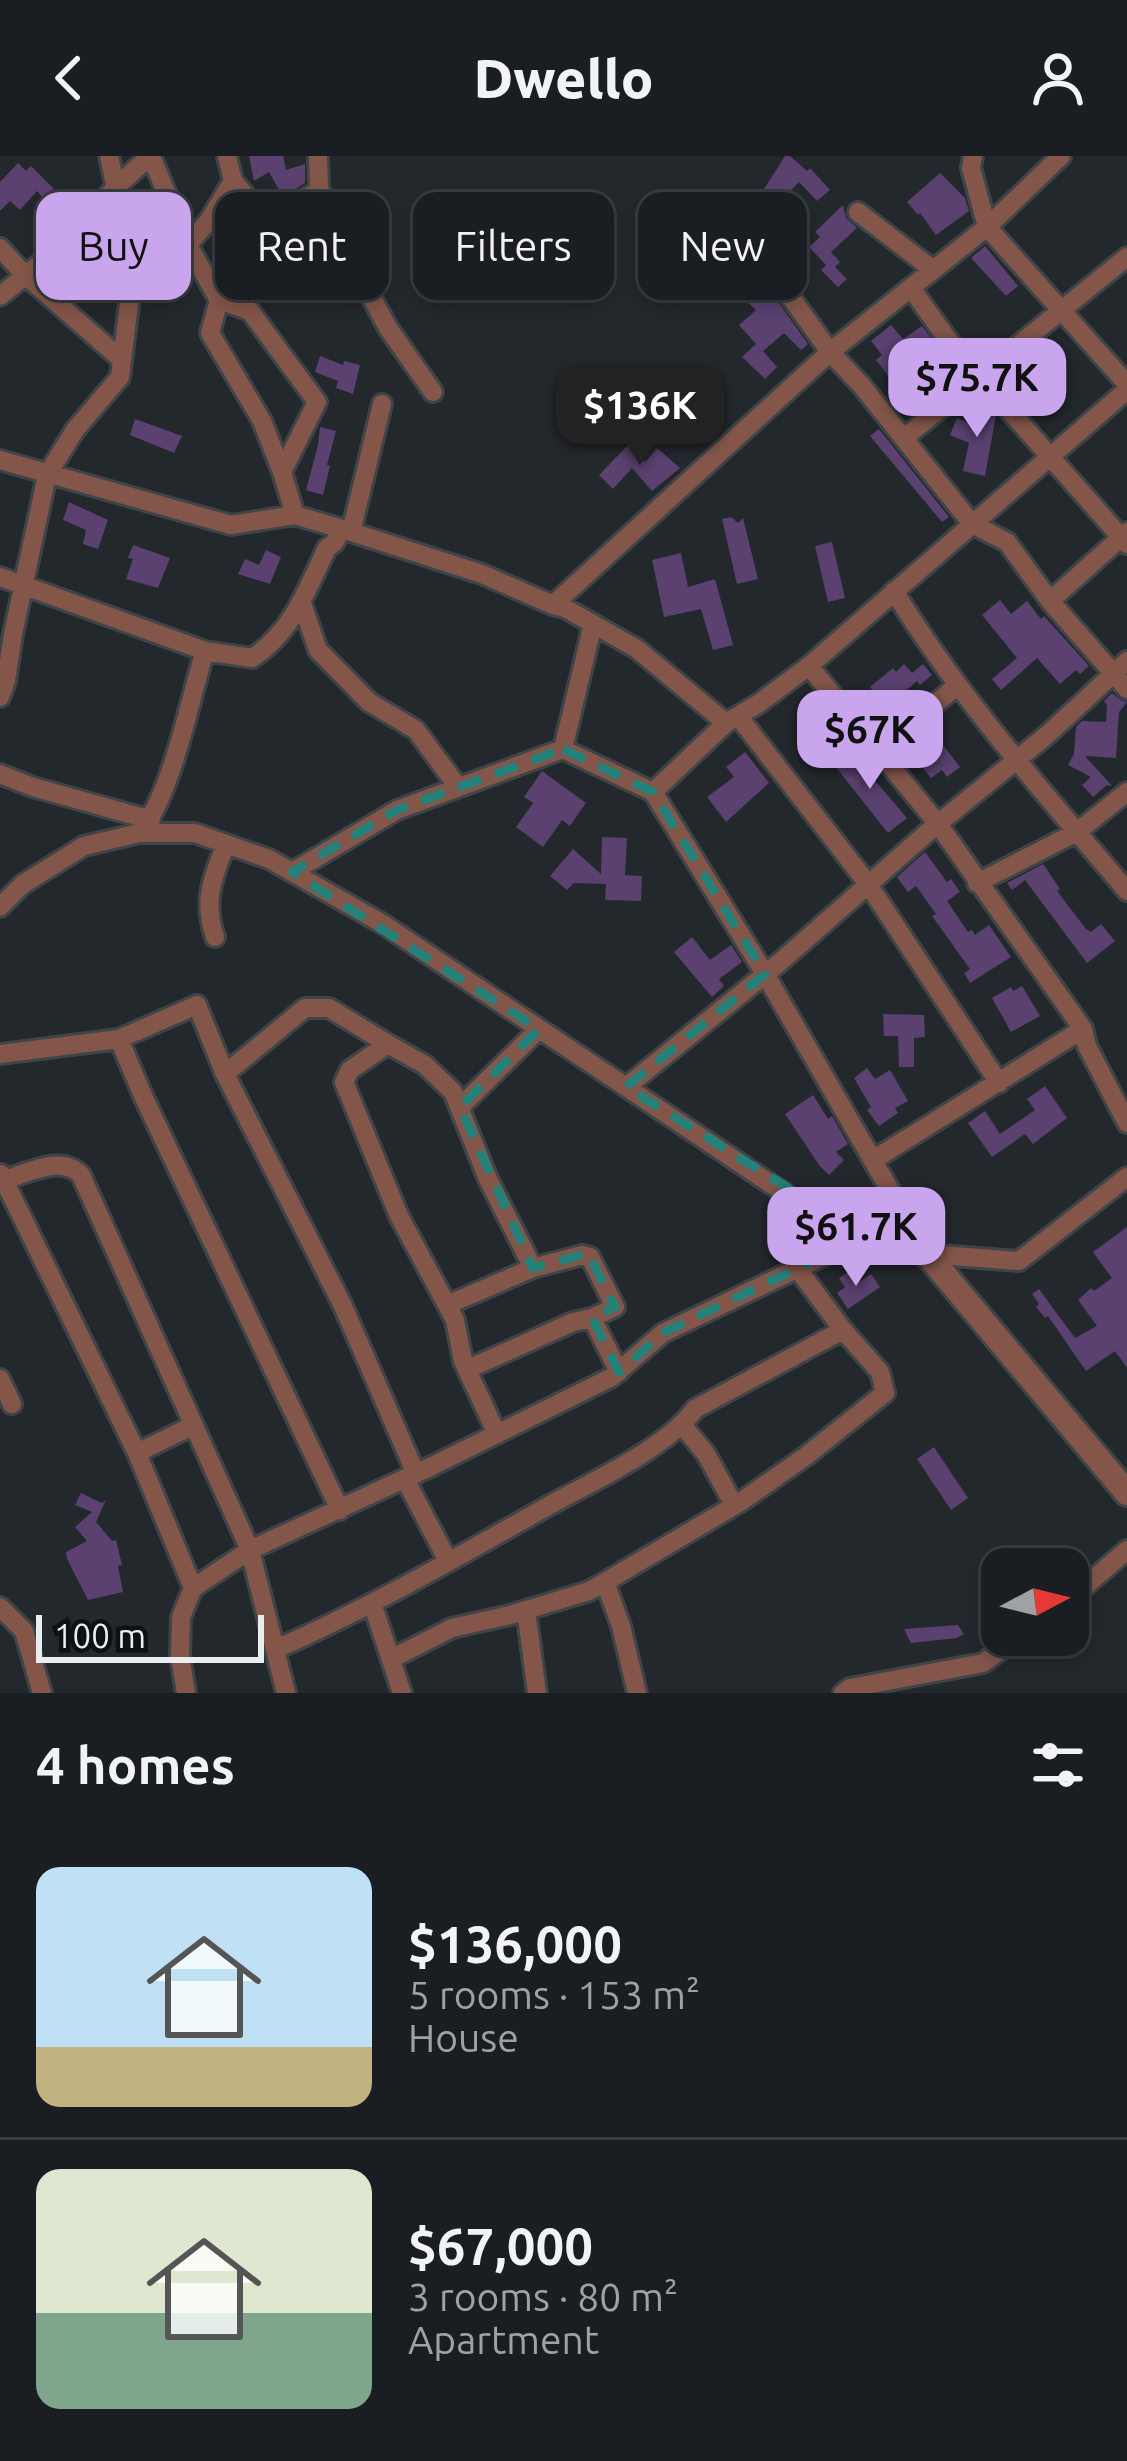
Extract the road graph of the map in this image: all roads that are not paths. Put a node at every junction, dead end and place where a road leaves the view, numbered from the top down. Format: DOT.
graph roads {
  1 [pos="109,156"];
  2 [pos="151,156"];
  3 [pos="227,156"];
  4 [pos="318,156"];
  5 [pos="1061,156"];
  6 [pos="967,160"];
  7 [pos="233,182"];
  8 [pos="116,187"];
  9 [pos="319,190"];
  10 [pos="166,192"];
  11 [pos="858,212"];
  12 [pos="986,227"];
  13 [pos="191,241"];
  14 [pos="0,248"];
  15 [pos="191,249"];
  16 [pos="1127,257"];
  17 [pos="932,269"];
  18 [pos="25,275"];
  19 [pos="911,288"];
  20 [pos="215,293"];
  21 [pos="0,296"];
  22 [pos="219,300"];
  23 [pos="793,300"];
  24 [pos="1059,311"];
  25 [pos="830,352"];
  26 [pos="122,360"];
  27 [pos="979,375"];
  28 [pos="1127,387"];
  29 [pos="434,392"];
  30 [pos="382,404"];
  31 [pos="904,438"];
  32 [pos="0,444"];
  33 [pos="1051,456"];
  34 [pos="7,462"];
  35 [pos="282,472"];
  36 [pos="47,475"];
  37 [pos="296,515"];
  38 [pos="972,524"];
  39 [pos="347,531"];
  40 [pos="1125,538"];
  41 [pos="0,577"];
  42 [pos="23,587"];
  43 [pos="895,591"];
  44 [pos="301,601"];
  45 [pos="1050,601"];
  46 [pos="553,605"];
  47 [pos="593,624"];
  48 [pos="205,650"];
  49 [pos="809,666"];
  50 [pos="1120,667"];
  51 [pos="958,685"];
  52 [pos="1127,689"];
  53 [pos="0,697"];
  54 [pos="732,719"];
  55 [pos="563,749"];
  56 [pos="878,751"];
  57 [pos="1016,761"];
  58 [pos="0,774"];
  59 [pos="458,787"];
  60 [pos="653,792"];
  61 [pos="1127,792"];
  62 [pos="938,824"];
  63 [pos="145,826"];
  64 [pos="1077,832"];
  65 [pos="226,844"];
  66 [pos="292,872"];
  67 [pos="977,883"];
  68 [pos="868,884"];
  69 [pos="1127,891"];
  70 [pos="0,907"];
  71 [pos="215,938"];
  72 [pos="765,974"];
  73 [pos="539,1029"];
  74 [pos="1083,1029"];
  75 [pos="119,1039"];
  76 [pos="388,1044"];
  77 [pos="0,1054"];
  78 [pos="225,1074"];
  79 [pos="999,1083"];
  80 [pos="626,1087"];
  81 [pos="460,1107"];
  82 [pos="1127,1124"];
  83 [pos="873,1160"];
  84 [pos="1127,1177"];
  85 [pos="2,1178"];
  86 [pos="865,1236"];
  87 [pos="927,1254"];
  88 [pos="533,1268"];
  89 [pos="797,1268"];
  90 [pos="447,1305"];
  91 [pos="592,1318"];
  92 [pos="843,1330"];
  93 [pos="468,1369"];
  94 [pos="619,1372"];
  95 [pos="0,1379"];
  96 [pos="12,1404"];
  97 [pos="194,1425"];
  98 [pos="683,1426"];
  99 [pos="497,1434"];
  100 [pos="137,1453"];
  101 [pos="411,1477"];
  102 [pos="1127,1492"];
  103 [pos="734,1505"];
  104 [pos="340,1510"];
  105 [pos="250,1550"];
  106 [pos="1127,1550"];
  107 [pos="448,1562"];
  108 [pos="605,1582"];
  109 [pos="1089,1583"];
  110 [pos="193,1588"];
  111 [pos="372,1603"];
  112 [pos="0,1607"];
  113 [pos="526,1610"];
  114 [pos="276,1649"];
  115 [pos="992,1656"];
  116 [pos="391,1659"];
  117 [pos="407,1692"];
  118 [pos="42,1693"];
  119 [pos="187,1693"];
  120 [pos="286,1693"];
  121 [pos="537,1693"];
  122 [pos="637,1693"];
  123 [pos="843,1693"];
  1 -- 8 [label="street"];
  2 -- 8 [label="street"];
  2 -- 10 [label="street"];
  3 -- 7 [label="street"];
  4 -- 9 [label="street"];
  5 -- 12 [label="street"];
  6 -- 12 [label="street"];
  7 -- 9 [label="street"];
  7 -- 13 [label="street"];
  8 -- 18 [label="street"];
  8 -- 26 [label="street"];
  9 -- 29 [label="street"];
  11 -- 17 [label="street"];
  12 -- 17 [label="street"];
  12 -- 24 [label="street"];
  14 -- 18 [label="street"];
  15 -- 20 [label="street"];
  16 -- 24 [label="street"];
  17 -- 19 [label="street"];
  18 -- 21 [label="street"];
  18 -- 26 [label="street"];
  19 -- 25 [label="street"];
  19 -- 27 [label="street"];
  22 -- 35 [label="street"];
  22 -- 35 [label="street"];
  23 -- 25 [label="street"];
  24 -- 27 [label="street"];
  24 -- 28 [label="street"];
  25 -- 31 [label="street"];
  25 -- 46 [label="street"];
  26 -- 36 [label="street"];
  27 -- 31 [label="street"];
  27 -- 33 [label="street"];
  28 -- 33 [label="street"];
  30 -- 39 [label="street"];
  31 -- 38 [label="street"];
  32 -- 34 [label="street"];
  33 -- 38 [label="street"];
  33 -- 40 [label="street"];
  34 -- 36 [label="street"];
  35 -- 37 [label="street"];
  36 -- 37 [label="street"];
  36 -- 42 [label="street"];
  37 -- 39 [label="street"];
  38 -- 43 [label="street"];
  38 -- 45 [label="street"];
  39 -- 44 [label="street"];
  39 -- 46 [label="street"];
  40 -- 45 [label="street"];
  41 -- 42 [label="street"];
  42 -- 48 [label="street"];
  42 -- 53 [label="street"];
  43 -- 49 [label="street"];
  43 -- 51 [label="street"];
  44 -- 48 [label="street"];
  44 -- 59 [label="street"];
  45 -- 50 [label="street"];
  46 -- 47 [label="street"];
  47 -- 54 [label="street"];
  47 -- 55 [label="street"];
  48 -- 63 [label="street"];
  49 -- 54 [label="street"];
  49 -- 56 [label="street"];
  50 -- 52 [label="street"];
  50 -- 57 [label="street"];
  51 -- 56 [label="street"];
  51 -- 57 [label="street"];
  54 -- 60 [label="street"];
  54 -- 68 [label="street"];
  55 -- 59 [label="street"];
  55 -- 60 [label="street"];
  56 -- 62 [label="street"];
  57 -- 62 [label="street"];
  57 -- 64 [label="street"];
  58 -- 63 [label="street"];
  59 -- 66 [label="street"];
  60 -- 72 [label="street"];
  61 -- 64 [label="street"];
  62 -- 67 [label="street"];
  62 -- 68 [label="street"];
  63 -- 65 [label="street"];
  63 -- 70 [label="street"];
  64 -- 67 [label="street"];
  64 -- 69 [label="street"];
  65 -- 66 [label="street"];
  65 -- 71 [label="street"];
  66 -- 73 [label="street"];
  67 -- 74 [label="street"];
  68 -- 72 [label="street"];
  68 -- 79 [label="street"];
  72 -- 80 [label="street"];
  72 -- 83 [label="street"];
  73 -- 80 [label="street"];
  73 -- 81 [label="street"];
  74 -- 79 [label="street"];
  74 -- 82 [label="street"];
  75 -- 77 [label="street"];
  75 -- 78 [label="street"];
  75 -- 104 [label="street"];
  76 -- 78 [label="street"];
  76 -- 81 [label="street"];
  76 -- 90 [label="street"];
  78 -- 101 [label="street"];
  79 -- 83 [label="street"];
  80 -- 86 [label="street"];
  81 -- 88 [label="street"];
  83 -- 87 [label="street"];
  84 -- 87 [label="street"];
  85 -- 97 [label="street"];
  85 -- 100 [label="street"];
  86 -- 87 [label="street"];
  86 -- 89 [label="street"];
  87 -- 102 [label="street"];
  88 -- 90 [label="street"];
  88 -- 91 [label="street"];
  89 -- 92 [label="street"];
  89 -- 94 [label="street"];
  90 -- 93 [label="street"];
  91 -- 93 [label="street"];
  91 -- 94 [label="street"];
  92 -- 98 [label="street"];
  92 -- 103 [label="street"];
  93 -- 99 [label="street"];
  94 -- 99 [label="street"];
  95 -- 96 [label="street"];
  97 -- 100 [label="street"];
  97 -- 105 [label="street"];
  98 -- 103 [label="street"];
  98 -- 107 [label="street"];
  99 -- 101 [label="street"];
  100 -- 110 [label="street"];
  101 -- 104 [label="street"];
  101 -- 107 [label="street"];
  103 -- 108 [label="street"];
  104 -- 105 [label="street"];
  105 -- 110 [label="street"];
  105 -- 114 [label="street"];
  106 -- 109 [label="street"];
  107 -- 111 [label="street"];
  108 -- 113 [label="street"];
  108 -- 122 [label="street"];
  110 -- 119 [label="street"];
  111 -- 114 [label="street"];
  111 -- 116 [label="street"];
  112 -- 118 [label="street"];
  113 -- 116 [label="street"];
  113 -- 121 [label="street"];
  114 -- 120 [label="street"];
  115 -- 123 [label="street"];
  116 -- 117 [label="street"];
}
